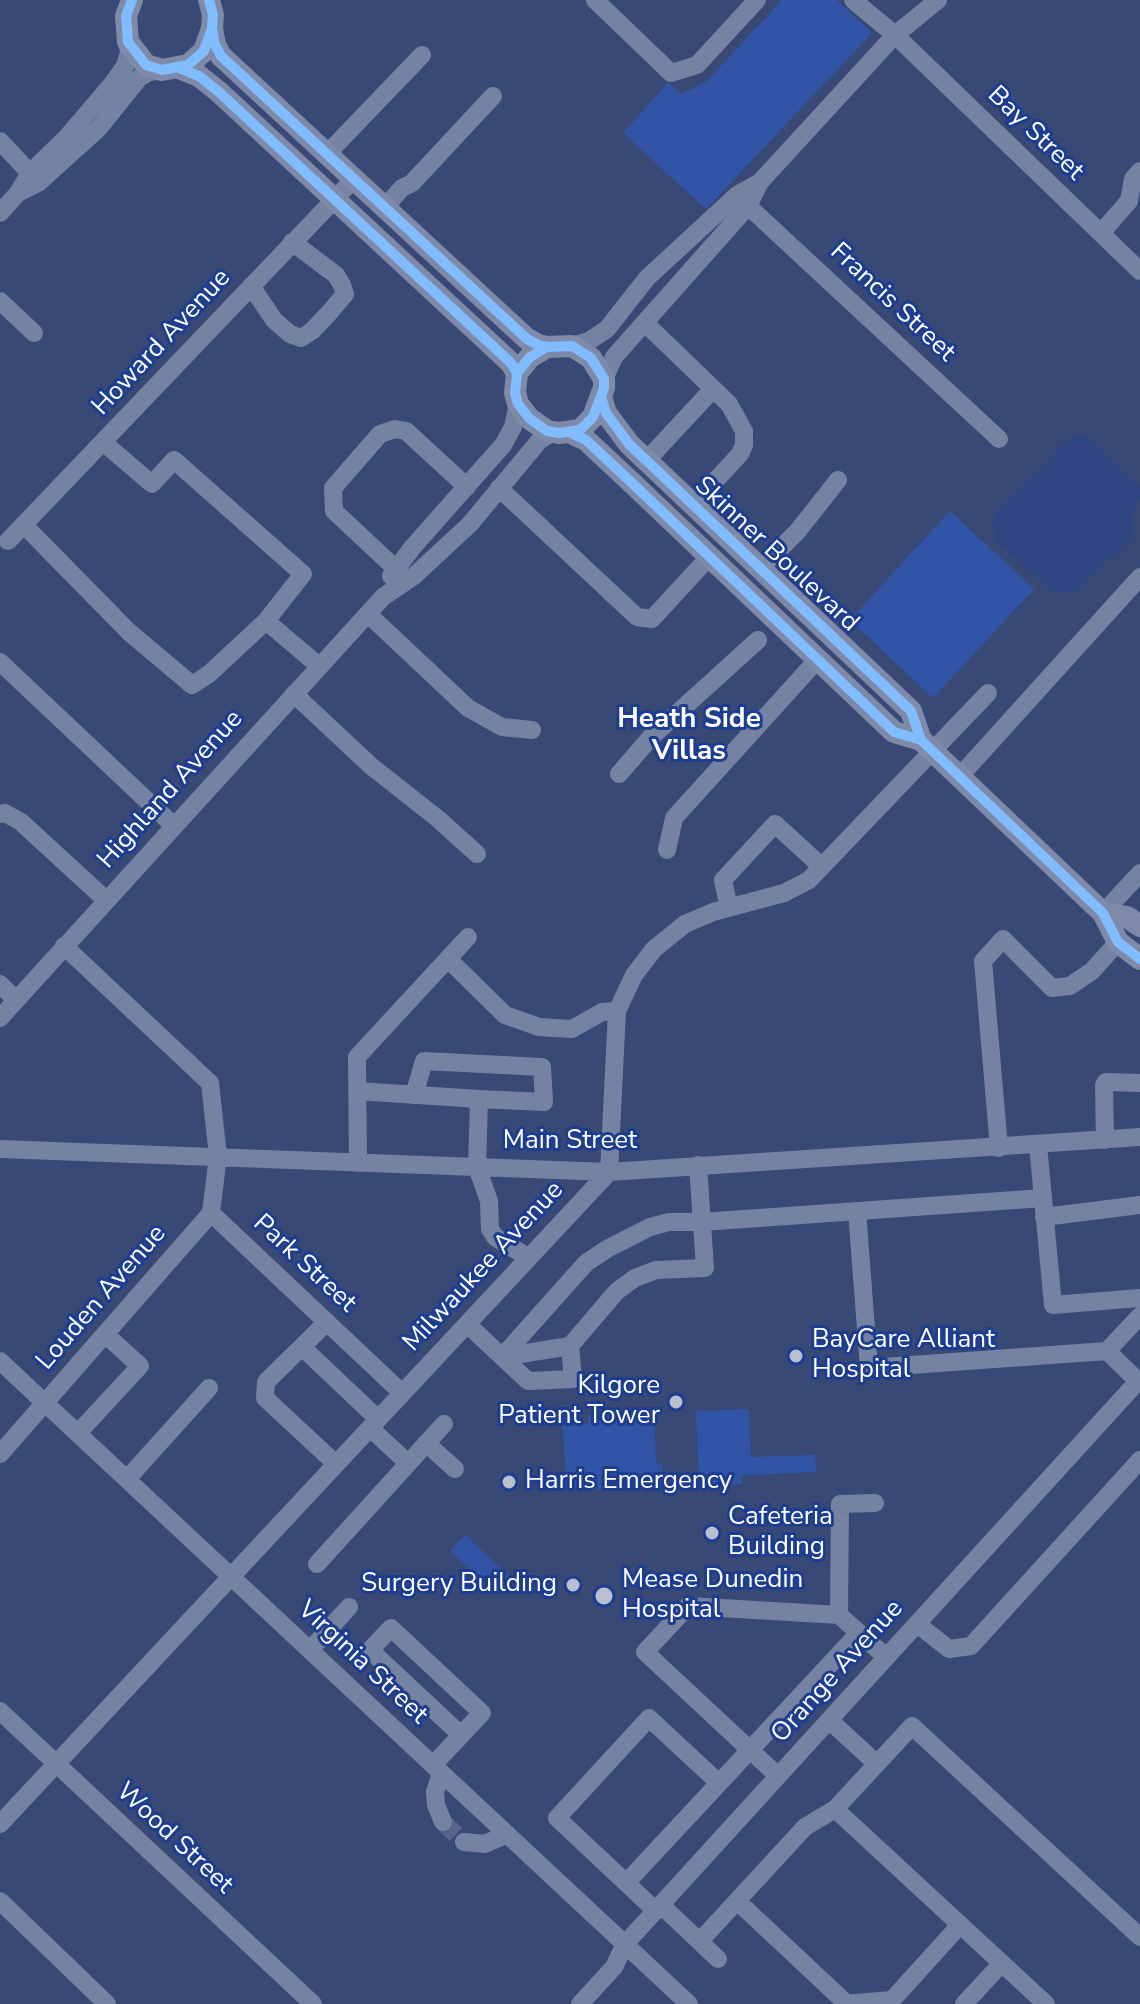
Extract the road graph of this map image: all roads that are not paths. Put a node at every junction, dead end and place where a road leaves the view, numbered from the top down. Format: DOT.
graph roads {
  1 [pos="595,0"];
  2 [pos="757,0"];
  3 [pos="853,0"];
  4 [pos="938,0"];
  5 [pos="125,5"];
  6 [pos="211,9"];
  7 [pos="895,35"];
  8 [pos="128,42"];
  9 [pos="422,55"];
  10 [pos="171,69"];
  11 [pos="493,96"];
  12 [pos="0,141"];
  13 [pos="326,155"];
  14 [pos="1140,171"];
  15 [pos="30,173"];
  16 [pos="353,180"];
  17 [pos="760,182"];
  18 [pos="18,193"];
  19 [pos="335,198"];
  20 [pos="748,206"];
  21 [pos="384,208"];
  22 [pos="0,213"];
  23 [pos="1101,233"];
  24 [pos="292,242"];
  25 [pos="1140,271"];
  26 [pos="251,286"];
  27 [pos="0,301"];
  28 [pos="645,323"];
  29 [pos="34,333"];
  30 [pos="572,346"];
  31 [pos="547,347"];
  32 [pos="517,373"];
  33 [pos="713,389"];
  34 [pos="603,390"];
  35 [pos="518,404"];
  36 [pos="564,433"];
  37 [pos="999,439"];
  38 [pos="104,443"];
  39 [pos="646,461"];
  40 [pos="838,480"];
  41 [pos="467,487"];
  42 [pos="499,488"];
  43 [pos="693,505"];
  44 [pos="24,525"];
  45 [pos="8,541"];
  46 [pos="709,557"];
  47 [pos="760,568"];
  48 [pos="396,569"];
  49 [pos="1140,577"];
  50 [pos="383,597"];
  51 [pos="368,614"];
  52 [pos="266,621"];
  53 [pos="758,640"];
  54 [pos="818,659"];
  55 [pos="0,662"];
  56 [pos="319,666"];
  57 [pos="988,693"];
  58 [pos="294,694"];
  59 [pos="532,730"];
  60 [pos="927,746"];
  61 [pos="619,774"];
  62 [pos="960,776"];
  63 [pos="0,814"];
  64 [pos="173,825"];
  65 [pos="667,850"];
  66 [pos="477,854"];
  67 [pos="821,866"];
  68 [pos="1140,873"];
  69 [pos="106,900"];
  70 [pos="729,908"];
  71 [pos="1103,913"];
  72 [pos="1140,926"];
  73 [pos="468,937"];
  74 [pos="1118,942"];
  75 [pos="64,946"];
  76 [pos="448,959"];
  77 [pos="1140,959"];
  78 [pos="0,984"];
  79 [pos="16,1000"];
  80 [pos="617,1011"];
  81 [pos="0,1018"];
  82 [pos="1140,1083"];
  83 [pos="357,1091"];
  84 [pos="414,1095"];
  85 [pos="479,1099"];
  86 [pos="1140,1137"];
  87 [pos="1105,1140"];
  88 [pos="1038,1145"];
  89 [pos="999,1148"];
  90 [pos="0,1149"];
  91 [pos="218,1156"];
  92 [pos="358,1163"];
  93 [pos="698,1165"];
  94 [pos="477,1167"];
  95 [pos="609,1172"];
  96 [pos="1043,1198"];
  97 [pos="1140,1205"];
  98 [pos="857,1211"];
  99 [pos="211,1213"];
  100 [pos="1044,1217"];
  101 [pos="702,1222"];
  102 [pos="529,1258"];
  103 [pos="1140,1298"];
  104 [pos="1140,1316"];
  105 [pos="327,1322"];
  106 [pos="467,1324"];
  107 [pos="105,1334"];
  108 [pos="570,1346"];
  109 [pos="302,1347"];
  110 [pos="1107,1351"];
  111 [pos="502,1357"];
  112 [pos="0,1361"];
  113 [pos="1139,1380"];
  114 [pos="209,1388"];
  115 [pos="402,1393"];
  116 [pos="45,1403"];
  117 [pos="374,1424"];
  118 [pos="444,1424"];
  119 [pos="78,1433"];
  120 [pos="426,1443"];
  121 [pos="0,1454"];
  122 [pos="1140,1460"];
  123 [pos="408,1463"];
  124 [pos="336,1464"];
  125 [pos="455,1469"];
  126 [pos="127,1479"];
  127 [pos="875,1503"];
  128 [pos="317,1564"];
  129 [pos="231,1576"];
  130 [pos="349,1607"];
  131 [pos="839,1615"];
  132 [pos="917,1624"];
  133 [pos="859,1633"];
  134 [pos="310,1650"];
  135 [pos="886,1657"];
  136 [pos="0,1711"];
  137 [pos="829,1720"];
  138 [pos="461,1735"];
  139 [pos="750,1749"];
  140 [pos="56,1764"];
  141 [pos="877,1764"];
  142 [pos="437,1769"];
  143 [pos="778,1776"];
  144 [pos="719,1783"];
  145 [pos="835,1809"];
  146 [pos="443,1822"];
  147 [pos="0,1824"];
  148 [pos="507,1834"];
  149 [pos="464,1842"];
  150 [pos="626,1883"];
  151 [pos="0,1901"];
  152 [pos="737,1901"];
  153 [pos="658,1908"];
  154 [pos="960,1925"];
  155 [pos="1140,1937"];
  156 [pos="700,1941"];
  157 [pos="625,1944"];
  158 [pos="718,1959"];
  159 [pos="1002,1963"];
  160 [pos="845,2003"];
  161 [pos="107,2004"];
  162 [pos="313,2004"];
  163 [pos="580,2004"];
  164 [pos="689,2004"];
  165 [pos="964,2004"];
  166 [pos="1046,2004"];
  1 -- 2 [label="street"];
  3 -- 7 [label="street, Bay Street"];
  4 -- 7 [label="street"];
  5 -- 8 [label="main road"];
  6 -- 10 [label="main road"];
  6 -- 13 [label="main road"];
  7 -- 17 [label="street"];
  7 -- 23 [label="street, Bay Street"];
  8 -- 10 [label="main road"];
  8 -- 15 [label="street"];
  9 -- 13 [label="street"];
  10 -- 18 [label="street"];
  10 -- 19 [label="main road"];
  11 -- 21 [label="street"];
  12 -- 15 [label="street"];
  13 -- 16 [label="main road"];
  14 -- 23 [label="street"];
  15 -- 18 [label="street"];
  16 -- 19 [label="street, Howard Avenue"];
  16 -- 21 [label="main road"];
  17 -- 20 [label="street"];
  17 -- 30 [label="street"];
  18 -- 22 [label="street"];
  19 -- 24 [label="street, Howard Avenue"];
  19 -- 32 [label="main road"];
  20 -- 28 [label="street"];
  20 -- 37 [label="street, Francis Street"];
  21 -- 31 [label="main road"];
  23 -- 25 [label="street, Bay Street"];
  24 -- 26 [label="street, Howard Avenue"];
  24 -- 26 [label="street"];
  26 -- 38 [label="street, Howard Avenue"];
  27 -- 29 [label="street"];
  28 -- 33 [label="street"];
  28 -- 34 [label="street"];
  30 -- 31 [label="main road"];
  30 -- 34 [label="main road, Skinner Boulevard"];
  31 -- 32 [label="main road"];
  32 -- 35 [label="main road"];
  33 -- 39 [label="street"];
  33 -- 43 [label="street"];
  34 -- 36 [label="main road"];
  34 -- 39 [label="main road, Skinner Boulevard"];
  35 -- 36 [label="main road, Skinner Boulevard"];
  35 -- 41 [label="street, Highland Avenue"];
  36 -- 42 [label="street, Highland Avenue"];
  36 -- 46 [label="main road, Skinner Boulevard"];
  38 -- 44 [label="street, Howard Avenue"];
  38 -- 52 [label="street"];
  39 -- 43 [label="main road, Skinner Boulevard"];
  40 -- 47 [label="street"];
  41 -- 48 [label="street, Highland Avenue"];
  41 -- 48 [label="street"];
  42 -- 46 [label="street"];
  42 -- 50 [label="street, Highland Avenue"];
  43 -- 47 [label="main road, Skinner Boulevard"];
  44 -- 45 [label="street, Howard Avenue"];
  44 -- 52 [label="street"];
  46 -- 54 [label="main road, Skinner Boulevard"];
  47 -- 60 [label="main road, Skinner Boulevard"];
  48 -- 50 [label="street, Highland Avenue"];
  49 -- 62 [label="street"];
  50 -- 51 [label="street, Highland Avenue"];
  51 -- 56 [label="street, Highland Avenue"];
  51 -- 59 [label="street"];
  52 -- 56 [label="street"];
  53 -- 61 [label="street"];
  54 -- 60 [label="main road, Skinner Boulevard"];
  54 -- 65 [label="street"];
  55 -- 64 [label="street"];
  56 -- 58 [label="street, Highland Avenue"];
  57 -- 60 [label="street"];
  58 -- 64 [label="street, Highland Avenue"];
  58 -- 66 [label="street"];
  60 -- 62 [label="main road, Skinner Boulevard"];
  60 -- 67 [label="street"];
  62 -- 71 [label="main road, Skinner Boulevard"];
  63 -- 69 [label="street"];
  64 -- 69 [label="street, Highland Avenue"];
  67 -- 70 [label="street"];
  67 -- 70 [label="street"];
  68 -- 71 [label="street"];
  69 -- 75 [label="street, Highland Avenue"];
  70 -- 80 [label="street"];
  71 -- 72 [label="main road, Skinner Boulevard"];
  71 -- 74 [label="main road, Skinner Boulevard"];
  73 -- 76 [label="street"];
  74 -- 77 [label="main road, Skinner Boulevard"];
  74 -- 89 [label="street"];
  75 -- 79 [label="street, Highland Avenue"];
  75 -- 91 [label="street"];
  76 -- 80 [label="street"];
  76 -- 83 [label="street"];
  78 -- 79 [label="street"];
  79 -- 81 [label="street, Highland Avenue"];
  80 -- 95 [label="street"];
  82 -- 87 [label="street"];
  83 -- 84 [label="street"];
  83 -- 92 [label="street"];
  84 -- 85 [label="street"];
  84 -- 85 [label="street"];
  85 -- 94 [label="street"];
  86 -- 87 [label="street, Main Street"];
  87 -- 88 [label="street, Main Street"];
  88 -- 89 [label="street, Main Street"];
  88 -- 96 [label="street"];
  89 -- 93 [label="street, Main Street"];
  90 -- 91 [label="street, Main Street"];
  91 -- 92 [label="street, Main Street"];
  91 -- 99 [label="street"];
  92 -- 94 [label="street, Main Street"];
  93 -- 95 [label="street, Main Street"];
  93 -- 101 [label="street"];
  94 -- 95 [label="street, Main Street"];
  94 -- 102 [label="street"];
  95 -- 102 [label="street, Milwaukee Avenue"];
  96 -- 98 [label="street"];
  96 -- 100 [label="street"];
  97 -- 100 [label="street"];
  98 -- 101 [label="street"];
  98 -- 110 [label="street"];
  99 -- 105 [label="street, Park Street"];
  99 -- 107 [label="street, Louden Avenue"];
  100 -- 103 [label="street"];
  101 -- 108 [label="street"];
  101 -- 111 [label="street"];
  102 -- 106 [label="street, Milwaukee Avenue"];
  104 -- 110 [label="street"];
  105 -- 109 [label="street"];
  105 -- 115 [label="street, Park Street"];
  106 -- 111 [label="street"];
  106 -- 115 [label="street, Milwaukee Avenue"];
  107 -- 116 [label="street, Louden Avenue"];
  107 -- 119 [label="street"];
  108 -- 111 [label="street"];
  108 -- 111 [label="street"];
  109 -- 117 [label="street"];
  109 -- 124 [label="street"];
  110 -- 113 [label="street"];
  112 -- 116 [label="street, Virginia Street"];
  113 -- 132 [label="street, Orange Avenue"];
  114 -- 126 [label="street"];
  115 -- 117 [label="street, Milwaukee Avenue"];
  116 -- 119 [label="street, Virginia Street"];
  116 -- 121 [label="street, Louden Avenue"];
  117 -- 123 [label="street"];
  117 -- 124 [label="street, Milwaukee Avenue"];
  118 -- 120 [label="street"];
  119 -- 126 [label="street, Virginia Street"];
  120 -- 123 [label="street"];
  120 -- 125 [label="street"];
  122 -- 132 [label="street"];
  123 -- 128 [label="street"];
  124 -- 129 [label="street, Milwaukee Avenue"];
  126 -- 129 [label="street, Virginia Street"];
  127 -- 131 [label="street"];
  129 -- 134 [label="street, Virginia Street"];
  129 -- 140 [label="street, Milwaukee Avenue"];
  130 -- 134 [label="street"];
  131 -- 133 [label="street"];
  131 -- 139 [label="street"];
  132 -- 135 [label="street, Orange Avenue"];
  133 -- 135 [label="street"];
  133 -- 139 [label="street"];
  134 -- 142 [label="street, Virginia Street"];
  135 -- 137 [label="street, Orange Avenue"];
  136 -- 140 [label="street, Wood Street"];
  137 -- 141 [label="street"];
  137 -- 143 [label="street, Orange Avenue"];
  138 -- 138 [label="street"];
  138 -- 142 [label="street"];
  139 -- 143 [label="street"];
  139 -- 144 [label="street"];
  140 -- 147 [label="street, Milwaukee Avenue"];
  140 -- 162 [label="street, Wood Street"];
  141 -- 145 [label="street"];
  141 -- 155 [label="street"];
  142 -- 146 [label="street"];
  142 -- 148 [label="street, Virginia Street"];
  143 -- 153 [label="street, Orange Avenue"];
  144 -- 150 [label="street"];
  144 -- 150 [label="street"];
  145 -- 152 [label="street"];
  145 -- 154 [label="street"];
  148 -- 149 [label="street"];
  148 -- 157 [label="street, Virginia Street"];
  150 -- 153 [label="street"];
  151 -- 161 [label="street"];
  152 -- 156 [label="street"];
  152 -- 160 [label="street"];
  153 -- 156 [label="street"];
  153 -- 157 [label="street, Orange Avenue"];
  154 -- 159 [label="street"];
  154 -- 160 [label="street"];
  156 -- 158 [label="street"];
  157 -- 163 [label="street, Orange Avenue"];
  157 -- 164 [label="street, Virginia Street"];
  159 -- 165 [label="street"];
  159 -- 166 [label="street"];
}
